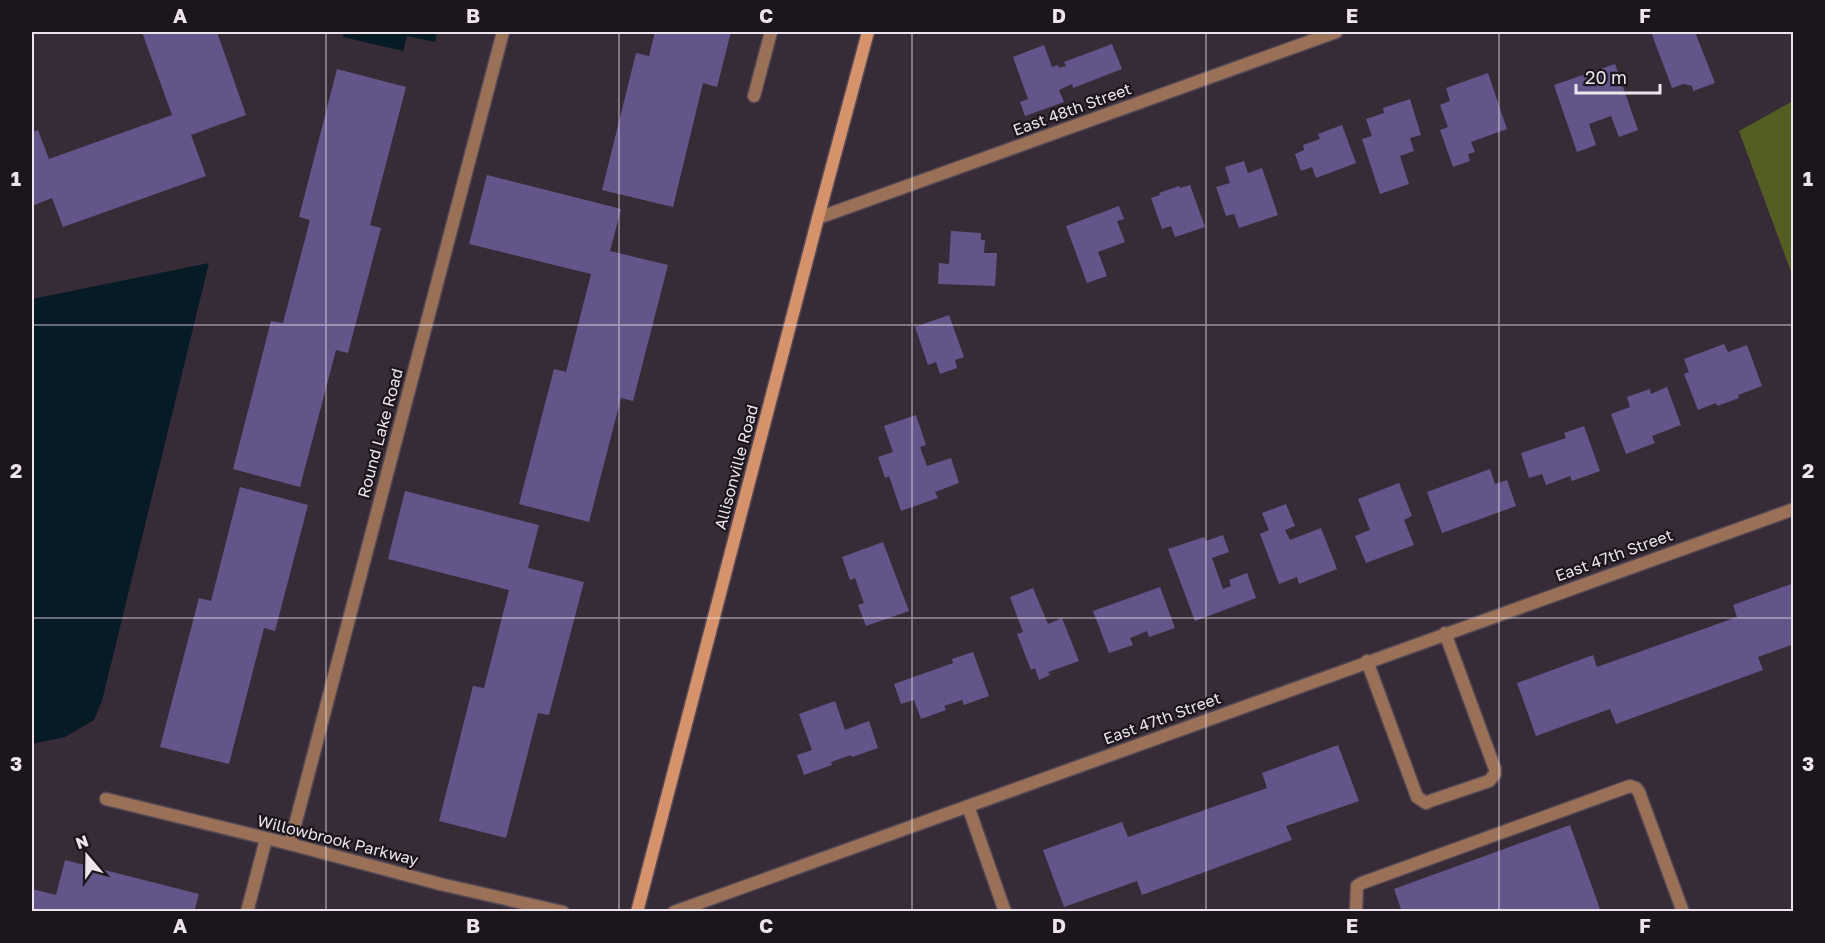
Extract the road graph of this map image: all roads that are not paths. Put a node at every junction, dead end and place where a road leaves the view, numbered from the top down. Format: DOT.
graph roads {
  1 [pos="503,32"];
  2 [pos="771,32"];
  3 [pos="868,32"];
  4 [pos="1336,32"];
  5 [pos="754,96"];
  6 [pos="818,218"];
  7 [pos="1794,509"];
  8 [pos="1445,633"];
  9 [pos="1367,661"];
  10 [pos="106,799"];
  11 [pos="968,806"];
  12 [pos="266,839"];
  13 [pos="290,844"];
  14 [pos="1356,910"];
  15 [pos="247,912"];
  16 [pos="563,912"];
  17 [pos="637,912"];
  18 [pos="674,912"];
  19 [pos="1005,912"];
  20 [pos="1683,912"];
  1 -- 13 [label="street, Round Lake Road"];
  2 -- 5 [label="street"];
  3 -- 6 [label="main road, Allisonville Road"];
  4 -- 6 [label="street, East 48th Street"];
  6 -- 17 [label="main road, Allisonville Road"];
  7 -- 8 [label="street, East 47th Street"];
  8 -- 9 [label="street, East 47th Street"];
  8 -- 9 [label="street"];
  9 -- 11 [label="street, East 47th Street"];
  10 -- 12 [label="street, Willowbrook Parkway"];
  11 -- 18 [label="street, East 47th Street"];
  11 -- 19 [label="street"];
  12 -- 13 [label="street, Willowbrook Parkway"];
  12 -- 15 [label="street"];
  13 -- 16 [label="street, Willowbrook Parkway"];
  14 -- 20 [label="street"];
}
